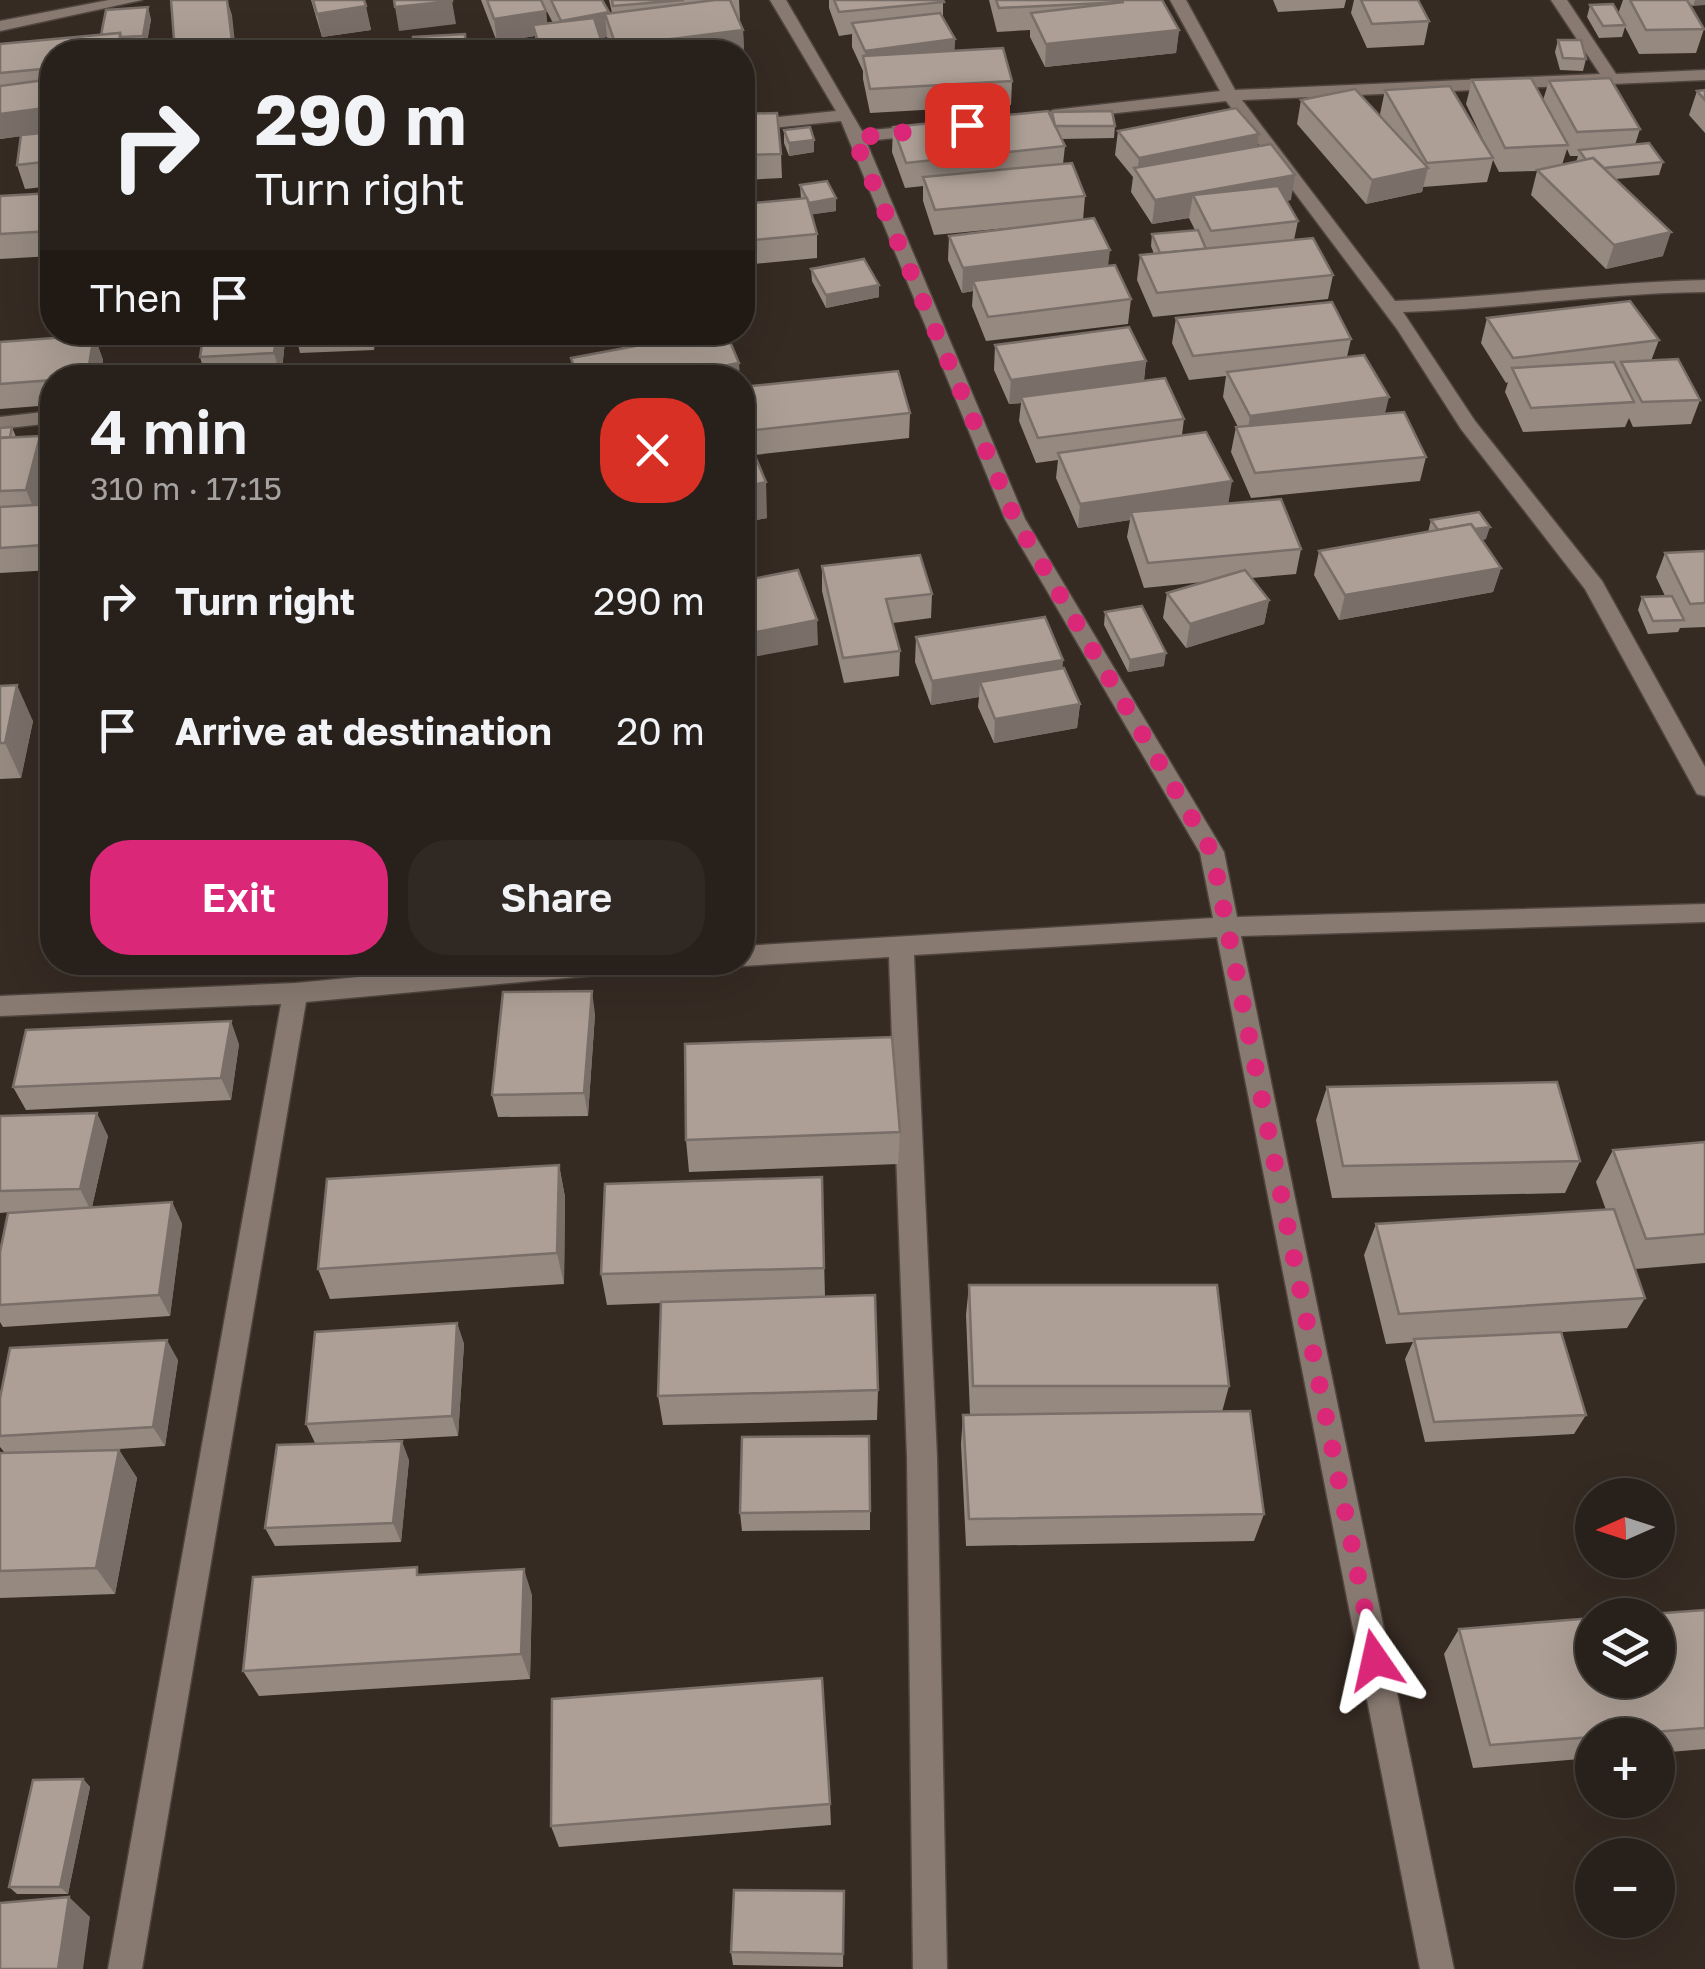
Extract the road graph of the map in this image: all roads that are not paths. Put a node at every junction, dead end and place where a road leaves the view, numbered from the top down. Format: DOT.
graph roads {
  1 [pos="134,0"];
  2 [pos="778,0"];
  3 [pos="1178,0"];
  4 [pos="1559,0"];
  5 [pos="0,26"];
  6 [pos="1705,75"];
  7 [pos="1611,78"];
  8 [pos="1230,95"];
  9 [pos="1032,118"];
  10 [pos="755,126"];
  11 [pos="851,126"];
  12 [pos="934,128"];
  13 [pos="1705,286"];
  14 [pos="1389,306"];
  15 [pos="40,419"];
  16 [pos="0,424"];
  17 [pos="1705,788"];
  18 [pos="1705,913"];
  19 [pos="1228,926"];
  20 [pos="900,946"];
  21 [pos="755,955"];
  22 [pos="469,975"];
  23 [pos="295,994"];
  24 [pos="0,1006"];
  25 [pos="126,1969"];
  26 [pos="930,1969"];
  27 [pos="1437,1969"];
  1 -- 5 [label="street"];
  2 -- 11 [label="street"];
  3 -- 8 [label="street"];
  4 -- 7 [label="street"];
  6 -- 7 [label="street"];
  7 -- 8 [label="street"];
  8 -- 9 [label="street"];
  8 -- 14 [label="street"];
  10 -- 11 [label="street"];
  11 -- 12 [label="street"];
  11 -- 19 [label="street"];
  13 -- 14 [label="street"];
  14 -- 17 [label="street"];
  15 -- 16 [label="street"];
  18 -- 19 [label="street"];
  19 -- 20 [label="street"];
  19 -- 27 [label="street"];
  20 -- 21 [label="street"];
  20 -- 26 [label="street"];
  22 -- 23 [label="street"];
  23 -- 24 [label="street"];
  23 -- 25 [label="street"];
}
